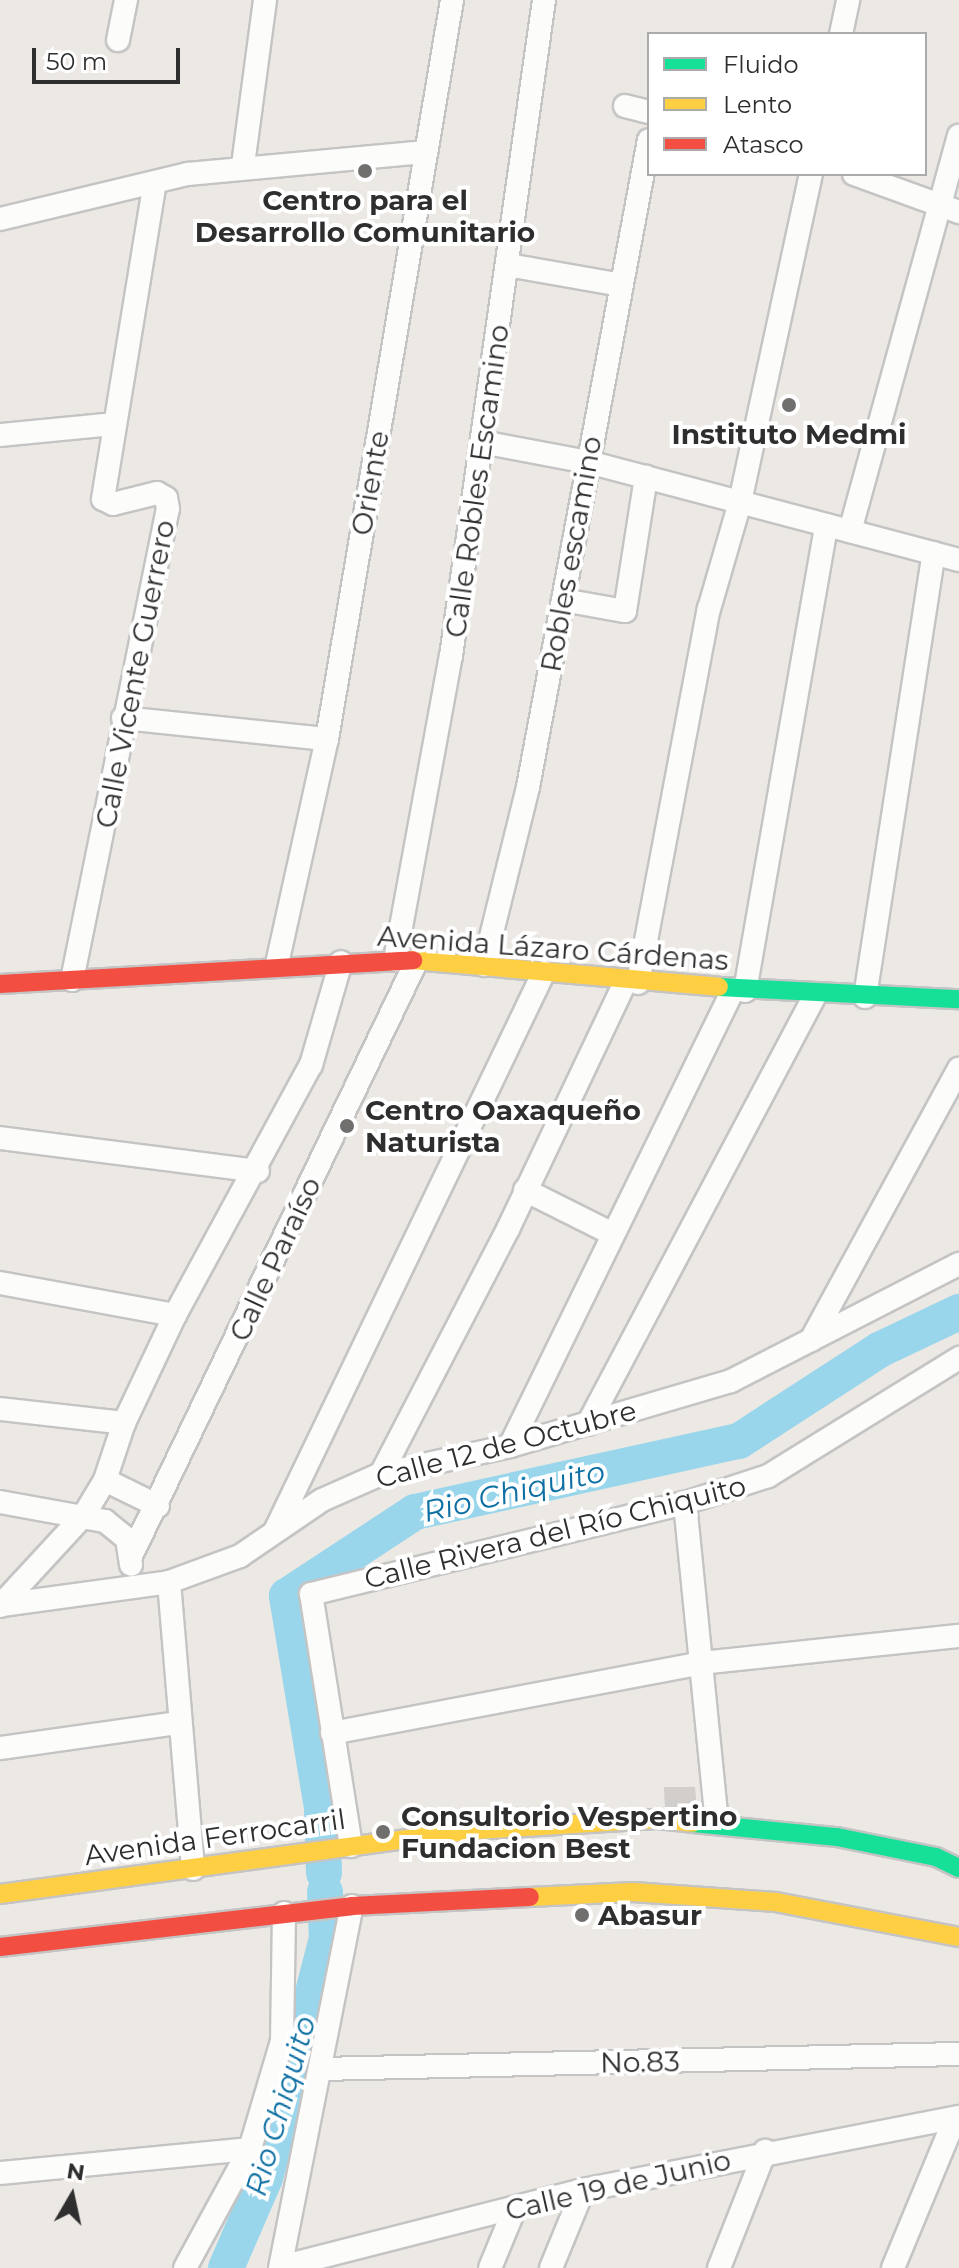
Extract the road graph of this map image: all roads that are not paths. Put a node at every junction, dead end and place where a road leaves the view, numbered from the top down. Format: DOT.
graph roads {
  1 [pos="126,0"];
  2 [pos="265,0"];
  3 [pos="452,0"];
  4 [pos="544,0"];
  5 [pos="848,0"];
  6 [pos="841,32"];
  7 [pos="118,40"];
  8 [pos="625,106"];
  9 [pos="647,112"];
  10 [pos="959,136"];
  11 [pos="647,150"];
  12 [pos="426,152"];
  13 [pos="243,165"];
  14 [pos="811,176"];
  15 [pos="860,176"];
  16 [pos="155,183"];
  17 [pos="951,209"];
  18 [pos="0,219"];
  19 [pos="508,265"];
  20 [pos="621,285"];
  21 [pos="114,424"];
  22 [pos="0,435"];
  23 [pos="482,442"];
  24 [pos="588,462"];
  25 [pos="646,477"];
  26 [pos="740,502"];
  27 [pos="826,525"];
  28 [pos="850,531"];
  29 [pos="934,553"];
  30 [pos="959,560"];
  31 [pos="563,600"];
  32 [pos="123,718"];
  33 [pos="327,739"];
  34 [pos="406,960"];
  35 [pos="341,962"];
  36 [pos="277,964"];
  37 [pos="484,965"];
  38 [pos="544,972"];
  39 [pos="72,980"];
  40 [pos="632,983"];
  41 [pos="0,984"];
  42 [pos="739,990"];
  43 [pos="959,993"];
  44 [pos="815,996"];
  45 [pos="865,997"];
  46 [pos="959,999"];
  47 [pos="959,1069"];
  48 [pos="0,1138"];
  49 [pos="258,1171"];
  50 [pos="525,1190"];
  51 [pos="613,1234"];
  52 [pos="956,1262"];
  53 [pos="0,1283"];
  54 [pos="175,1315"];
  55 [pos="811,1340"];
  56 [pos="959,1358"];
  57 [pos="0,1409"];
  58 [pos="124,1423"];
  59 [pos="588,1424"];
  60 [pos="510,1446"];
  61 [pos="381,1474"];
  62 [pos="105,1480"];
  63 [pos="0,1502"];
  64 [pos="685,1503"];
  65 [pos="158,1506"];
  66 [pos="84,1515"];
  67 [pos="276,1529"];
  68 [pos="131,1556"];
  69 [pos="169,1582"];
  70 [pos="132,1586"];
  71 [pos="1,1606"];
  72 [pos="959,1636"];
  73 [pos="701,1663"];
  74 [pos="178,1723"];
  75 [pos="332,1733"];
  76 [pos="0,1748"];
  77 [pos="717,1822"];
  78 [pos="345,1847"];
  79 [pos="959,1868"];
  80 [pos="193,1869"];
  81 [pos="0,1894"];
  82 [pos="59,1901"];
  83 [pos="345,1907"];
  84 [pos="292,1912"];
  85 [pos="959,1937"];
  86 [pos="67,1939"];
  87 [pos="0,1947"];
  88 [pos="959,2054"];
  89 [pos="321,2069"];
  90 [pos="957,2117"];
  91 [pos="250,2149"];
  92 [pos="765,2151"];
  93 [pos="0,2173"];
  94 [pos="583,2190"];
  95 [pos="514,2210"];
  96 [pos="358,2258"];
  97 [pos="185,2268"];
  98 [pos="281,2268"];
  99 [pos="490,2268"];
  100 [pos="551,2268"];
  101 [pos="719,2268"];
  102 [pos="893,2268"];
  1 -- 7 [label="street"];
  2 -- 13 [label="street"];
  3 -- 12 [label="street, Oriente"];
  4 -- 19 [label="street, Calle Robles Escamino"];
  5 -- 6 [label="street"];
  8 -- 9 [label="street"];
  10 -- 17 [label="street"];
  11 -- 20 [label="street, Robles escamino"];
  12 -- 13 [label="street"];
  12 -- 33 [label="street, Oriente"];
  13 -- 16 [label="street"];
  14 -- 26 [label="street"];
  15 -- 17 [label="street"];
  16 -- 18 [label="street"];
  16 -- 21 [label="street, Calle Vicente Guerrero"];
  17 -- 28 [label="street"];
  19 -- 20 [label="street"];
  19 -- 23 [label="street, Calle Robles Escamino"];
  20 -- 24 [label="street, Robles escamino"];
  21 -- 22 [label="street"];
  21 -- 32 [label="street, Calle Vicente Guerrero"];
  23 -- 24 [label="street"];
  23 -- 34 [label="street, Calle Robles Escamino"];
  24 -- 25 [label="street"];
  24 -- 31 [label="street, Robles escamino"];
  25 -- 26 [label="street"];
  25 -- 31 [label="street"];
  26 -- 27 [label="street"];
  26 -- 40 [label="street"];
  27 -- 28 [label="street"];
  27 -- 42 [label="street"];
  28 -- 29 [label="street"];
  29 -- 30 [label="street"];
  29 -- 45 [label="street"];
  31 -- 37 [label="street, Robles escamino"];
  32 -- 33 [label="street"];
  32 -- 39 [label="street, Calle Vicente Guerrero"];
  33 -- 36 [label="street, Oriente"];
  34 -- 35 [label="main road, Avenida Lázaro Cárdenas"];
  34 -- 37 [label="main road, Avenida Lázaro Cárdenas"];
  34 -- 65 [label="street, Calle Paraíso"];
  35 -- 36 [label="main road, Avenida Lázaro Cárdenas"];
  35 -- 49 [label="street, Calle 12 de Octubre"];
  36 -- 39 [label="main road, Avenida Lázaro Cárdenas"];
  37 -- 38 [label="main road, Avenida Lázaro Cárdenas"];
  38 -- 40 [label="main road, Avenida Lázaro Cárdenas"];
  38 -- 67 [label="street"];
  39 -- 41 [label="main road, Avenida Lázaro Cárdenas"];
  40 -- 42 [label="main road, Avenida Lázaro Cárdenas"];
  40 -- 50 [label="street"];
  42 -- 44 [label="main road, Avenida Lázaro Cárdenas"];
  42 -- 51 [label="street"];
  43 -- 46 [label="street"];
  44 -- 45 [label="main road, Avenida Lázaro Cárdenas"];
  44 -- 59 [label="street"];
  45 -- 46 [label="main road, Avenida Lázaro Cárdenas"];
  47 -- 55 [label="street"];
  48 -- 49 [label="street"];
  49 -- 54 [label="street, Calle 12 de Octubre"];
  50 -- 51 [label="street"];
  50 -- 61 [label="street"];
  51 -- 60 [label="street"];
  52 -- 55 [label="street, Calle 12 de Octubre"];
  53 -- 54 [label="street"];
  54 -- 58 [label="street, Calle 12 de Octubre"];
  55 -- 59 [label="street, Calle 12 de Octubre"];
  56 -- 64 [label="street, Calle Rivera del Río Chiquito"];
  57 -- 58 [label="street"];
  58 -- 62 [label="street, Calle 12 de Octubre"];
  59 -- 60 [label="street, Calle 12 de Octubre"];
  60 -- 61 [label="street, Calle 12 de Octubre"];
  61 -- 67 [label="street, Calle 12 de Octubre"];
  62 -- 65 [label="street"];
  62 -- 66 [label="street, Calle 12 de Octubre"];
  63 -- 66 [label="street"];
  64 -- 73 [label="street"];
  64 -- 75 [label="street, Calle Rivera del Río Chiquito"];
  65 -- 68 [label="street, Calle Paraíso"];
  66 -- 68 [label="street"];
  66 -- 71 [label="street, Calle 12 de Octubre"];
  67 -- 69 [label="street, Calle 12 de Octubre"];
  68 -- 70 [label="street"];
  69 -- 70 [label="street, Calle 12 de Octubre"];
  69 -- 74 [label="street"];
  70 -- 71 [label="street, Calle 12 de Octubre"];
  72 -- 73 [label="street"];
  73 -- 75 [label="street"];
  73 -- 77 [label="street"];
  74 -- 76 [label="street"];
  74 -- 80 [label="street"];
  75 -- 78 [label="street"];
  77 -- 78 [label="main road, Avenida Ferrocarril"];
  77 -- 79 [label="main road, Avenida Ferrocarril"];
  78 -- 80 [label="main road, Avenida Ferrocarril"];
  80 -- 82 [label="main road, Avenida Ferrocarril"];
  81 -- 82 [label="main road, Avenida Ferrocarril"];
  82 -- 86 [label="main road"];
  83 -- 84 [label="main road"];
  83 -- 85 [label="main road"];
  83 -- 89 [label="street"];
  84 -- 86 [label="main road"];
  84 -- 91 [label="street"];
  86 -- 87 [label="main road"];
  88 -- 89 [label="street, No.83"];
  89 -- 98 [label="street"];
  90 -- 92 [label="street, Calle 19 de Junio"];
  90 -- 102 [label="street"];
  91 -- 93 [label="street"];
  91 -- 97 [label="street"];
  92 -- 94 [label="street, Calle 19 de Junio"];
  92 -- 101 [label="street"];
  94 -- 95 [label="street, Calle 19 de Junio"];
  94 -- 100 [label="street"];
  95 -- 96 [label="street, Calle 19 de Junio"];
  95 -- 99 [label="street"];
  96 -- 98 [label="street, Calle 19 de Junio"];
}
